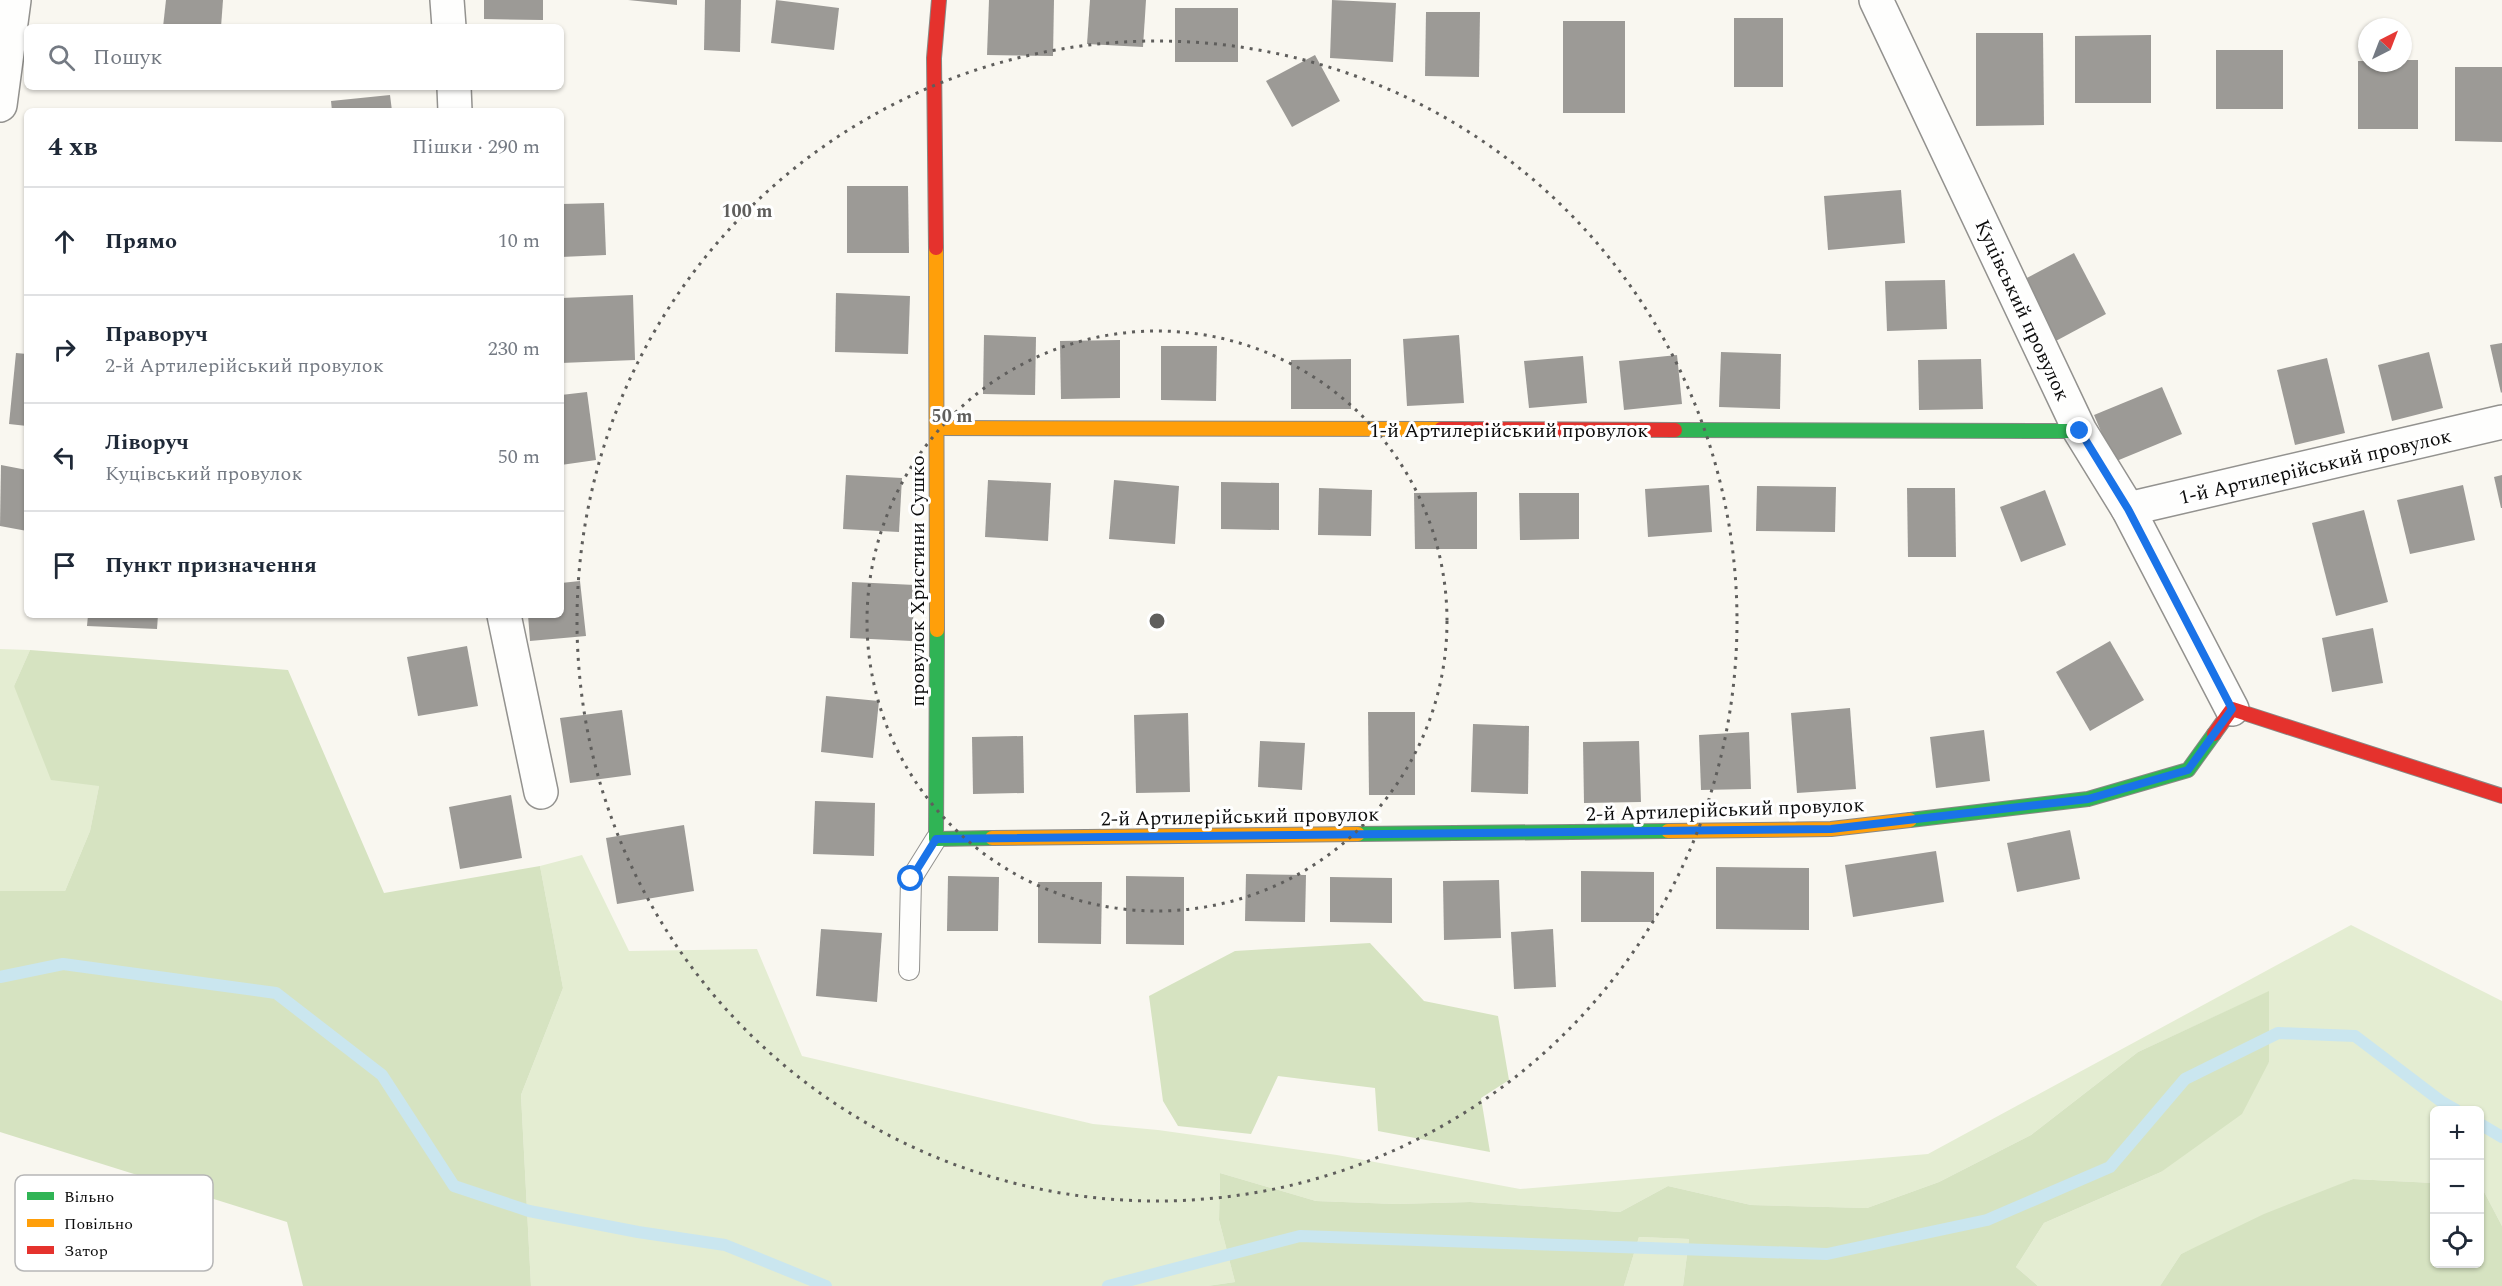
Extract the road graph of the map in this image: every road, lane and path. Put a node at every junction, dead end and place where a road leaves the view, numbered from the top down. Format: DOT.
graph roads {
  1 [pos="14,0"];
  2 [pos="447,0"];
  3 [pos="939,0"];
  4 [pos="1876,0"];
  5 [pos="449,24"];
  6 [pos="453,90"];
  7 [pos="0,105"];
  8 [pos="455,108"];
  9 [pos="2502,422"];
  10 [pos="938,428"];
  11 [pos="2080,431"];
  12 [pos="2128,509"];
  13 [pos="505,618"];
  14 [pos="2232,709"];
  15 [pos="541,792"];
  16 [pos="2502,796"];
  17 [pos="936,839"];
  18 [pos="909,970"];
  1 -- 7 [label="street"];
  2 -- 5 [label="street"];
  3 -- 10 [label="street, провулок Христини Сушко"];
  4 -- 11 [label="street, Куцівський провулок"];
  6 -- 8 [label="street"];
  9 -- 12 [label="street, 1-й Артилерійський провулок"];
  10 -- 11 [label="street, 1-й Артилерійський провулок"];
  10 -- 17 [label="street, провулок Христини Сушко"];
  11 -- 12 [label="street, Куцівський провулок"];
  12 -- 14 [label="street, Куцівський провулок"];
  13 -- 15 [label="street"];
  14 -- 16 [label="street"];
  14 -- 17 [label="street, 2-й Артилерійський провулок"];
  17 -- 18 [label="lane"];
}
